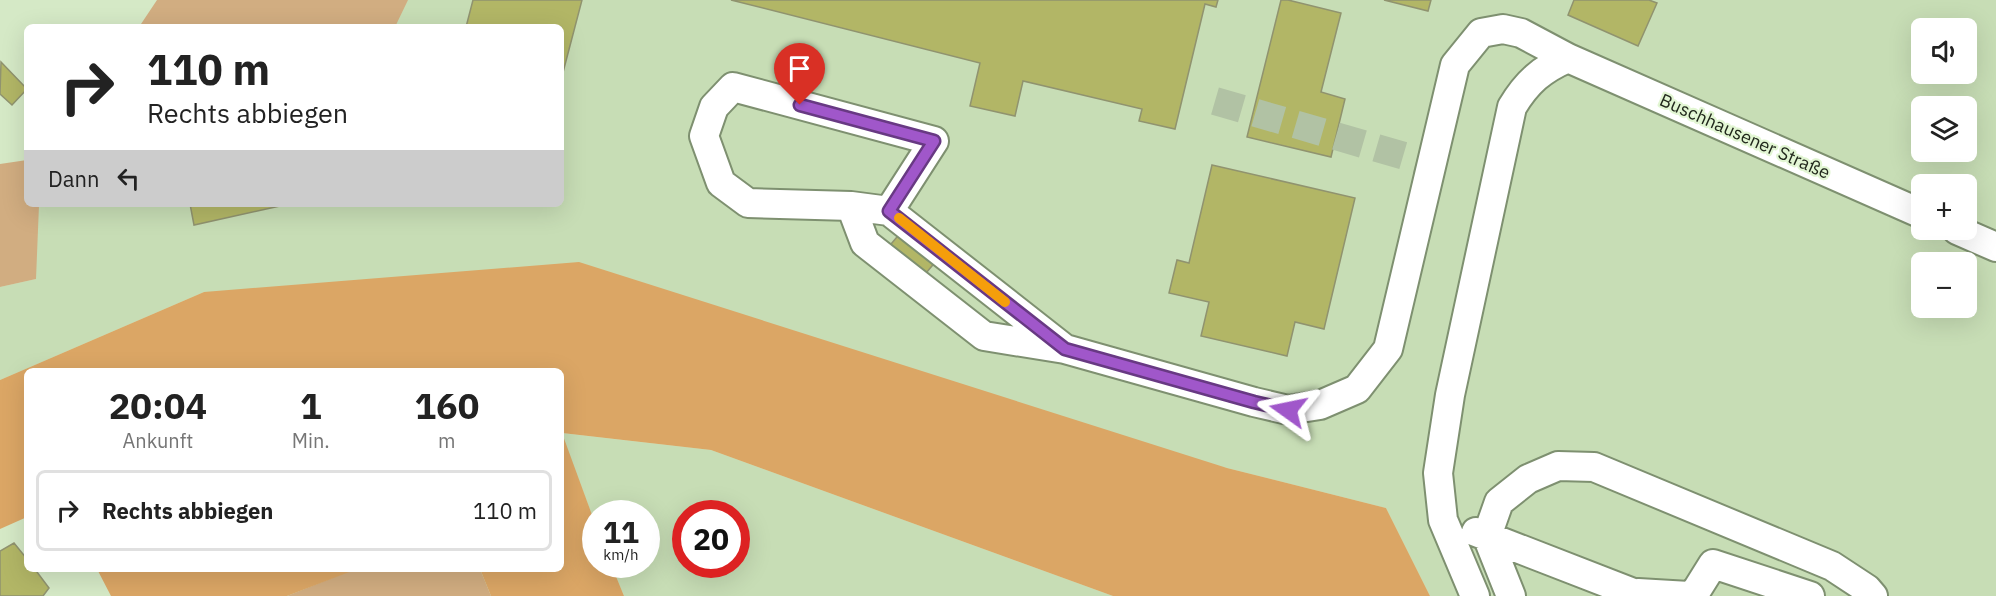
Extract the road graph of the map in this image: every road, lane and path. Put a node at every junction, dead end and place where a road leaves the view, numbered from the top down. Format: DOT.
graph roads {
  1 [pos="1568,58"];
  2 [pos="850,206"];
  3 [pos="1911,209"];
  4 [pos="889,211"];
  5 [pos="1977,239"];
  6 [pos="1996,247"];
  7 [pos="1065,349"];
  8 [pos="1443,520"];
  9 [pos="1487,536"];
  10 [pos="1640,595"];
  11 [pos="1475,596"];
  12 [pos="1511,596"];
  13 [pos="1691,596"];
  14 [pos="1810,596"];
  15 [pos="1874,596"];
  1 -- 3 [label="street, Buschhausener Straße"];
  1 -- 7 [label="street, Buschhausener Straße"];
  1 -- 8 [label="street"];
  2 -- 4 [label="street"];
  2 -- 4 [label="street"];
  2 -- 7 [label="street, Buschhausener Straße"];
  4 -- 7 [label="street"];
  5 -- 6 [label="street"];
  8 -- 9 [label="street"];
  8 -- 11 [label="street"];
  9 -- 10 [label="street"];
  9 -- 12 [label="street"];
  9 -- 15 [label="street"];
  10 -- 13 [label="street"];
  13 -- 14 [label="street"];
}
